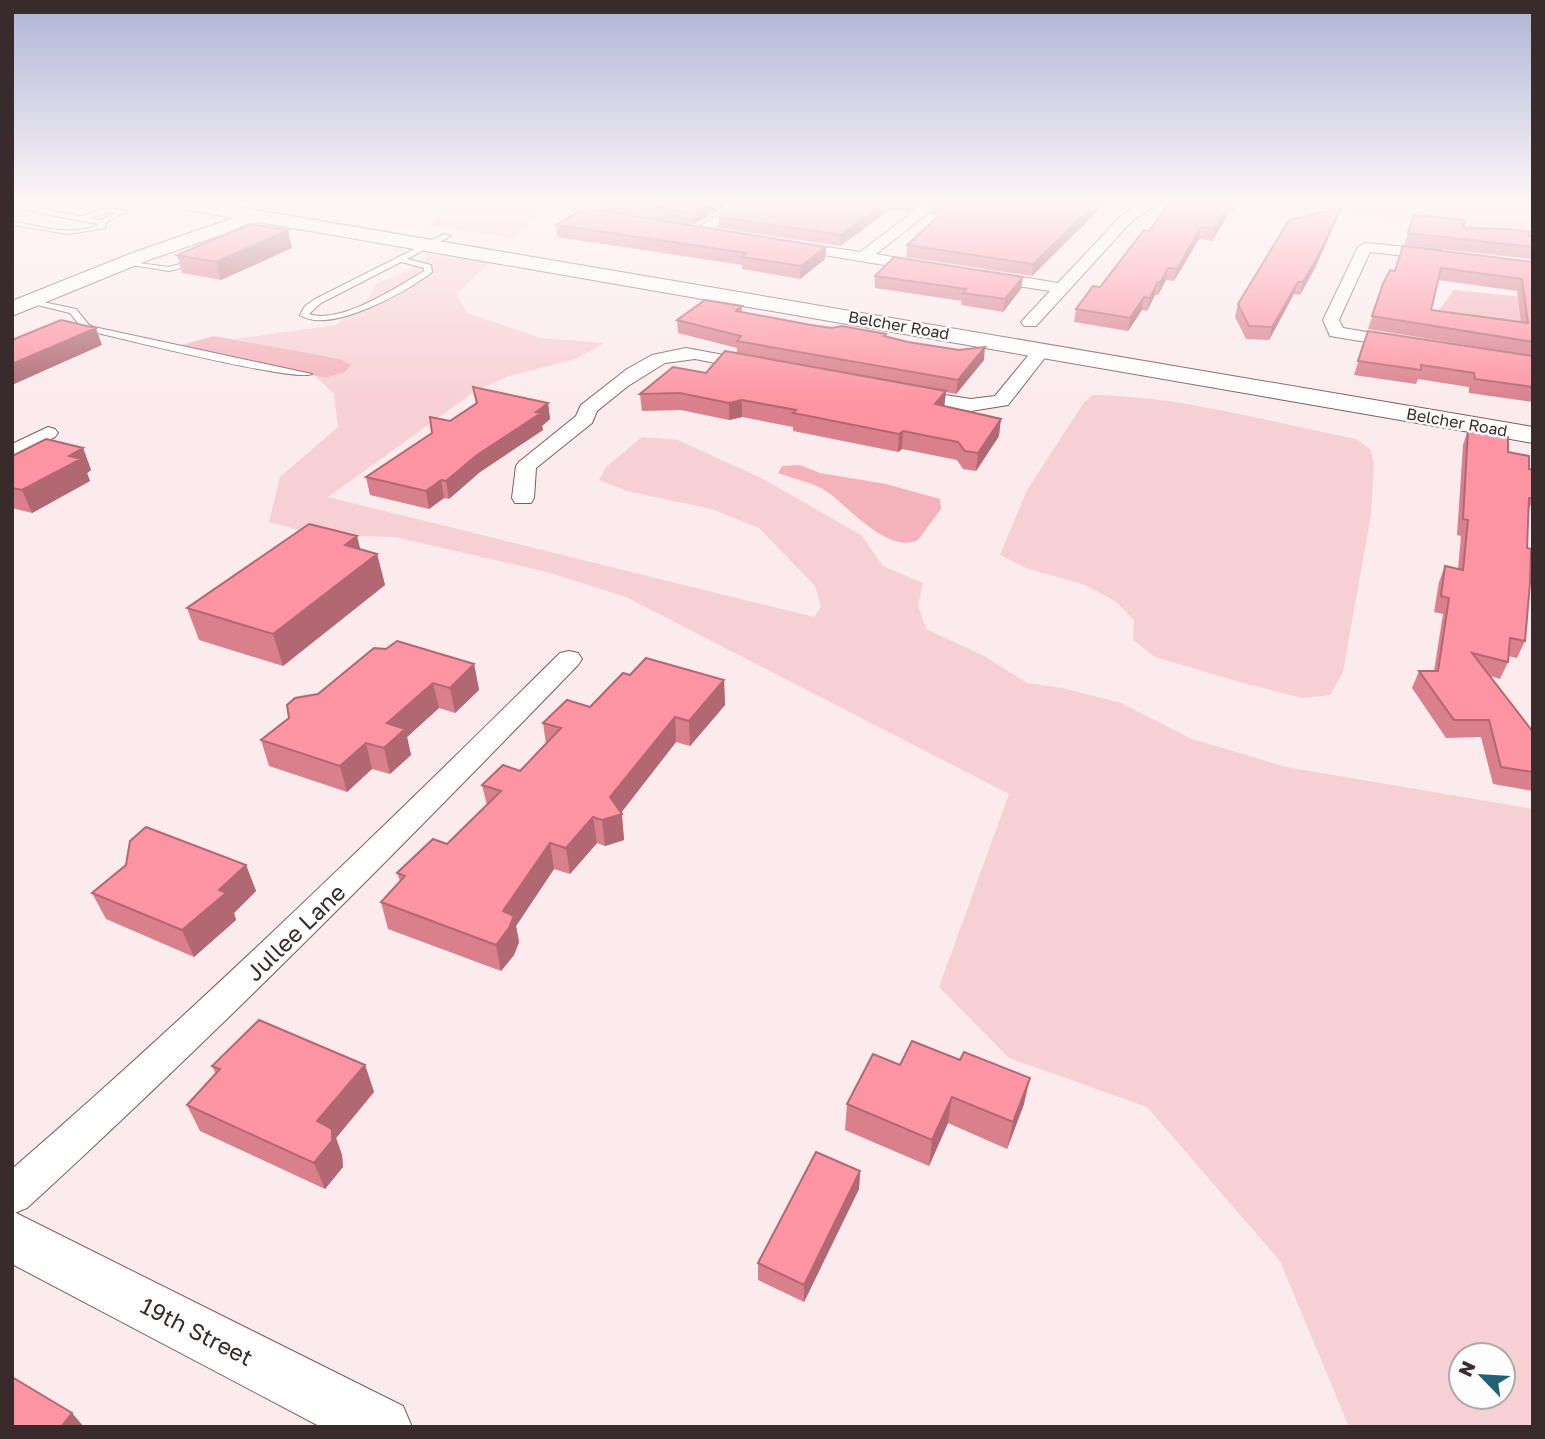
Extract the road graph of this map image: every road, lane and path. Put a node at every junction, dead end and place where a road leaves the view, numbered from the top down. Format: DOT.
graph roads {
  1 [pos="107,270"];
  2 [pos="378,270"];
  3 [pos="428,270"];
  4 [pos="604,270"];
  5 [pos="623,270"];
  6 [pos="1079,270"];
  7 [pos="1354,270"];
  8 [pos="969,273"];
  9 [pos="1062,288"];
  10 [pos="22,305"];
  11 [pos="1030,322"];
  12 [pos="1422,346"];
  13 [pos="1042,350"];
  14 [pos="770,369"];
  15 [pos="307,374"];
  16 [pos="893,392"];
  17 [pos="1533,419"];
  18 [pos="48,433"];
  19 [pos="1533,435"];
  20 [pos="12,452"];
  21 [pos="523,498"];
  22 [pos="569,659"];
  23 [pos="12,1195"];
  24 [pos="12,1236"];
  25 [pos="382,1427"];
  1 -- 10 [label="main road"];
  2 -- 3 [label="lane"];
  4 -- 13 [label="main road, Belcher Road"];
  5 -- 17 [label="main road, Belcher Road"];
  6 -- 9 [label="street"];
  7 -- 12 [label="street"];
  8 -- 9 [label="street"];
  9 -- 11 [label="street"];
  10 -- 15 [label="lane"];
  13 -- 16 [label="street"];
  13 -- 19 [label="main road, Belcher Road"];
  14 -- 21 [label="street"];
  18 -- 20 [label="street"];
  22 -- 23 [label="street, Jullee Lane"];
  24 -- 25 [label="street, 19th Street"];
}
